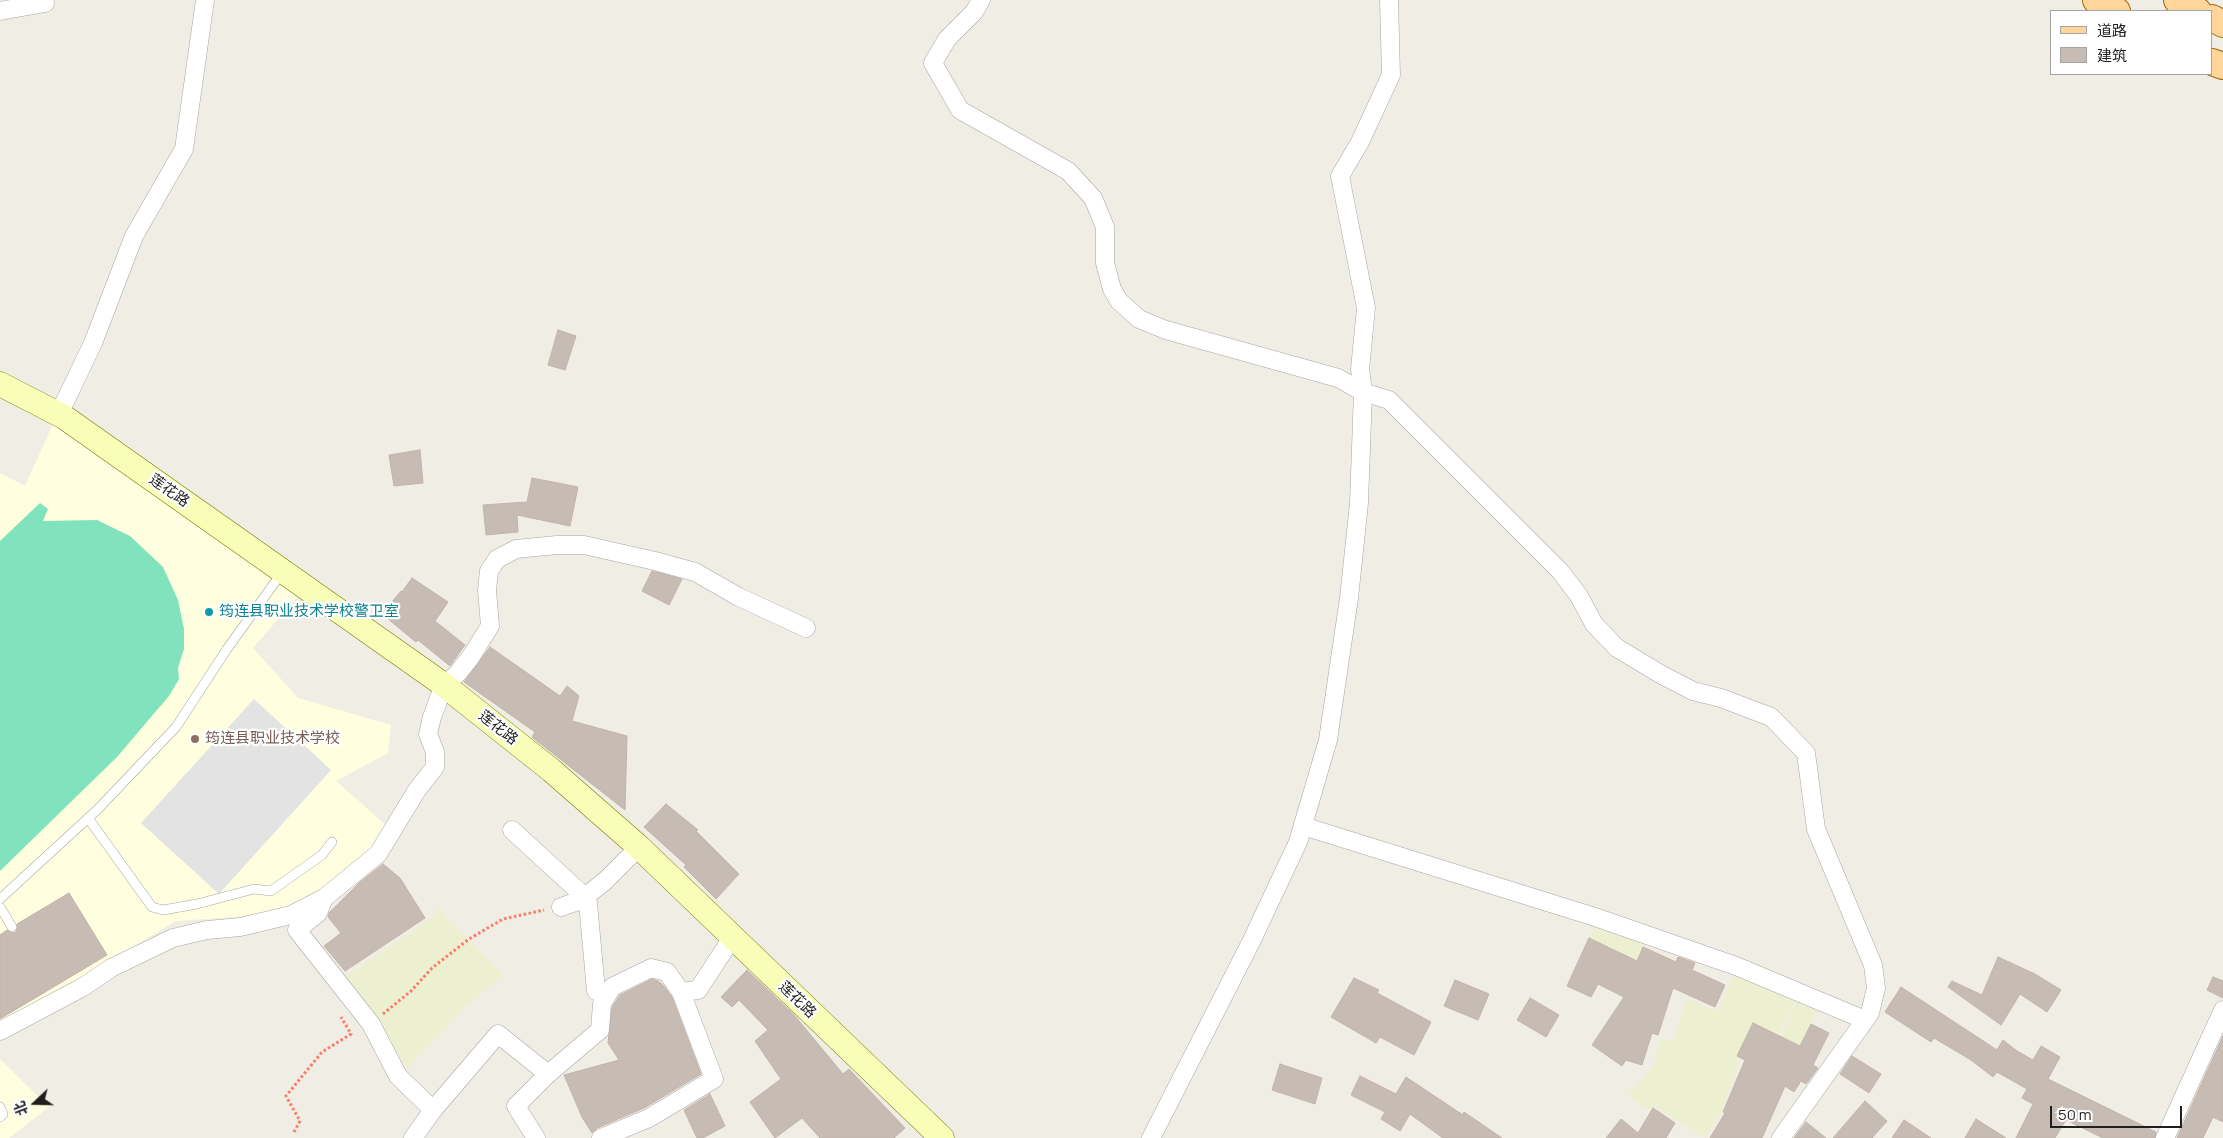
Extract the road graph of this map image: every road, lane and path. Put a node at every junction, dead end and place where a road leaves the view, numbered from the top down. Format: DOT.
graph roads {
  1 [pos="205,0"];
  2 [pos="981,0"];
  3 [pos="1389,0"];
  4 [pos="2096,0"];
  5 [pos="2177,0"];
  6 [pos="45,3"];
  7 [pos="2115,10"];
  8 [pos="2196,10"];
  9 [pos="0,11"];
  10 [pos="0,384"];
  11 [pos="1363,392"];
  12 [pos="59,414"];
  13 [pos="283,571"];
  14 [pos="806,628"];
  15 [pos="444,685"];
  16 [pos="88,818"];
  17 [pos="1303,826"];
  18 [pos="512,830"];
  19 [pos="332,842"];
  20 [pos="639,848"];
  21 [pos="585,897"];
  22 [pos="324,898"];
  23 [pos="0,899"];
  24 [pos="0,907"];
  25 [pos="561,907"];
  26 [pos="12,927"];
  27 [pos="732,938"];
  28 [pos="344,990"];
  29 [pos="596,990"];
  30 [pos="681,992"];
  31 [pos="2223,1010"];
  32 [pos="1865,1020"];
  33 [pos="371,1024"];
  34 [pos="0,1031"];
  35 [pos="548,1074"];
  36 [pos="0,1107"];
  37 [pos="433,1110"];
  38 [pos="0,1117"];
  39 [pos="294,1132"];
  40 [pos="413,1138"];
  41 [pos="536,1138"];
  42 [pos="601,1138"];
  43 [pos="942,1138"];
  44 [pos="1151,1138"];
  45 [pos="1781,1138"];
  46 [pos="2165,1138"];
  1 -- 12 [label="street"];
  2 -- 11 [label="street"];
  3 -- 11 [label="street"];
  4 -- 7 [label="main road"];
  5 -- 8 [label="main road"];
  6 -- 9 [label="street"];
  10 -- 12 [label="main road, 莲花路"];
  11 -- 17 [label="street"];
  11 -- 32 [label="street"];
  12 -- 13 [label="main road, 莲花路"];
  13 -- 15 [label="main road, 莲花路"];
  13 -- 16 [label="lane"];
  14 -- 15 [label="street"];
  15 -- 20 [label="main road, 莲花路"];
  15 -- 22 [label="street"];
  16 -- 19 [label="lane"];
  16 -- 23 [label="lane"];
  17 -- 32 [label="street"];
  17 -- 44 [label="street"];
  18 -- 21 [label="street"];
  20 -- 21 [label="street"];
  20 -- 27 [label="main road, 莲花路"];
  21 -- 25 [label="street"];
  21 -- 29 [label="street"];
  22 -- 28 [label="street"];
  22 -- 34 [label="street"];
  24 -- 26 [label="lane"];
  25 -- 33 [label="path"];
  27 -- 30 [label="street"];
  27 -- 43 [label="main road, 莲花路"];
  28 -- 33 [label="street"];
  28 -- 39 [label="path"];
  30 -- 35 [label="street"];
  30 -- 42 [label="street"];
  31 -- 46 [label="street"];
  32 -- 45 [label="street"];
  33 -- 37 [label="street"];
  35 -- 37 [label="street"];
  35 -- 41 [label="street"];
  36 -- 38 [label="lane"];
  37 -- 40 [label="street"];
}
